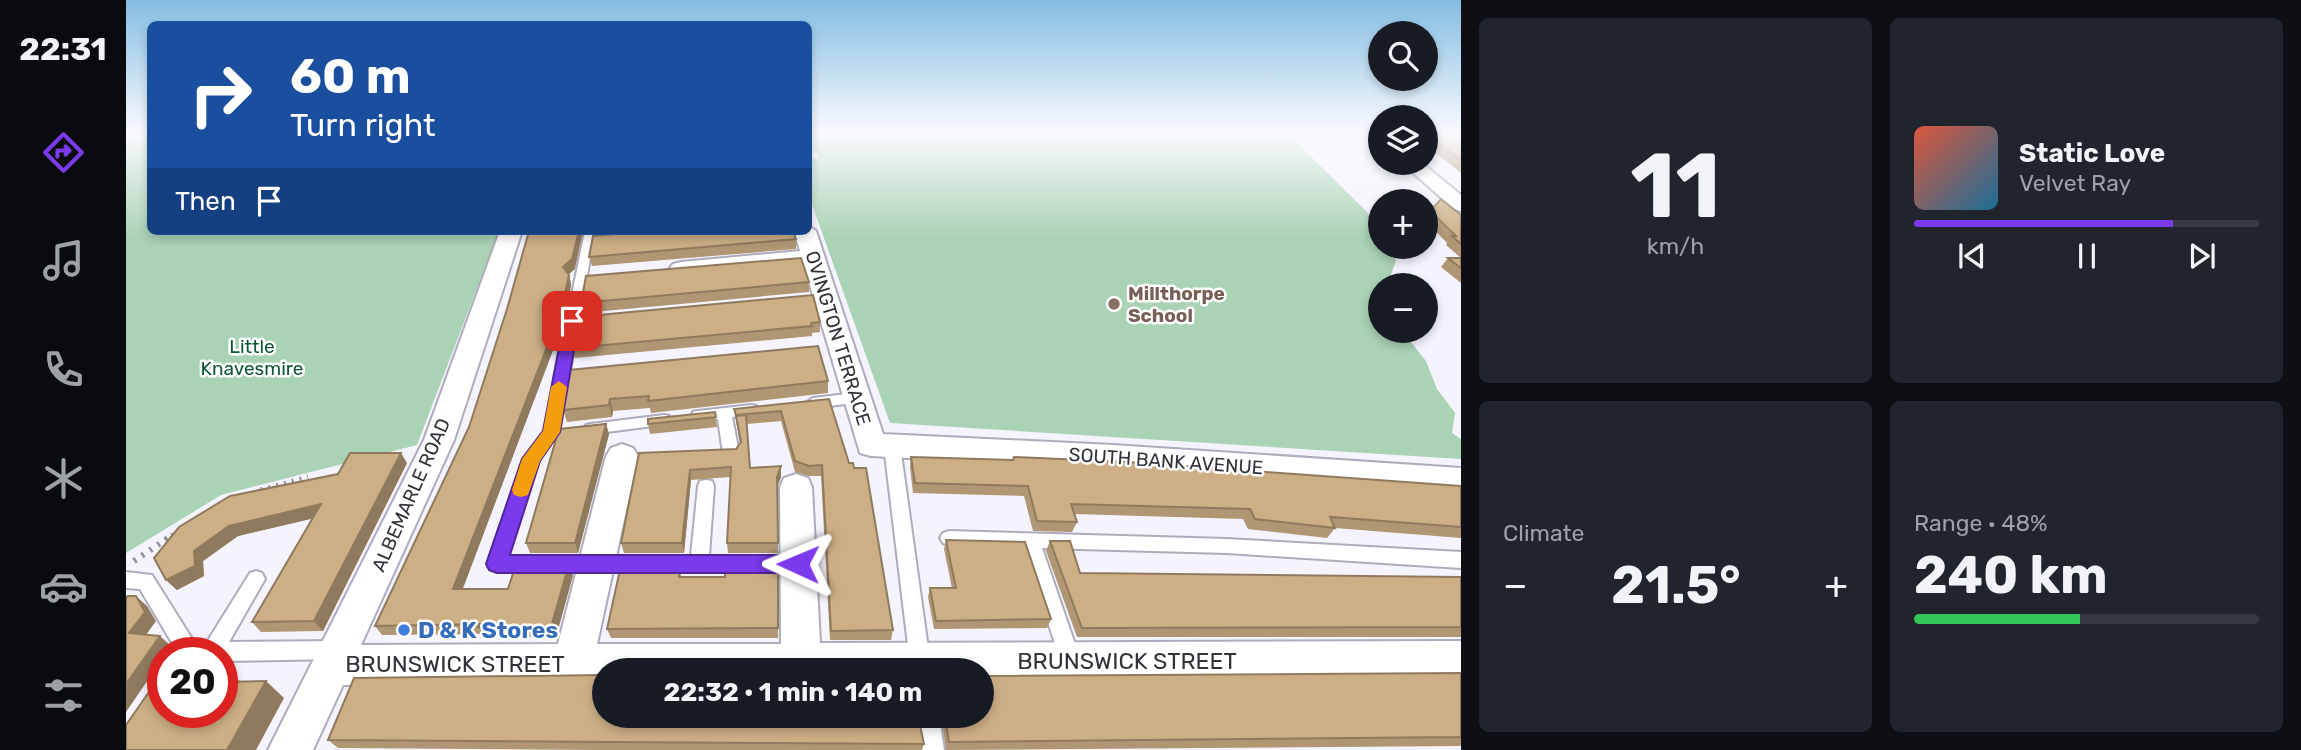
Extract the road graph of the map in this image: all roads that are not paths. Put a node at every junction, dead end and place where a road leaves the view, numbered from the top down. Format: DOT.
graph roads {
  1 [pos="1425,175"];
  2 [pos="1461,205"];
  3 [pos="510,235"];
  4 [pos="806,235"];
  5 [pos="593,236"];
  6 [pos="813,257"];
  7 [pos="662,270"];
  8 [pos="608,275"];
  9 [pos="580,278"];
  10 [pos="840,344"];
  11 [pos="812,347"];
  12 [pos="590,369"];
  13 [pos="562,371"];
  14 [pos="856,398"];
  15 [pos="803,404"];
  16 [pos="764,408"];
  17 [pos="724,413"];
  18 [pos="564,431"];
  19 [pos="881,446"];
  20 [pos="731,453"];
  21 [pos="621,456"];
  22 [pos="1461,481"];
  23 [pos="706,486"];
  24 [pos="796,487"];
  25 [pos="949,538"];
  26 [pos="1031,541"];
  27 [pos="1461,559"];
  28 [pos="597,563"];
  29 [pos="699,564"];
  30 [pos="798,564"];
  31 [pos="129,572"];
  32 [pos="256,579"];
  33 [pos="179,637"];
  34 [pos="221,637"];
  35 [pos="238,653"];
  36 [pos="335,658"];
  37 [pos="801,658"];
  38 [pos="919,658"];
  39 [pos="1461,660"];
  40 [pos="1070,661"];
  41 [pos="573,664"];
  42 [pos="592,664"];
  43 [pos="994,664"];
  44 [pos="930,728"];
  45 [pos="290,750"];
  46 [pos="933,750"];
  1 -- 2 [label="street"];
  3 -- 36 [label="street, ALBEMARLE ROAD"];
  4 -- 6 [label="street, OVINGTON TERRACE"];
  5 -- 9 [label="lane"];
  6 -- 7 [label="street"];
  6 -- 10 [label="street, OVINGTON TERRACE"];
  8 -- 9 [label="street"];
  9 -- 13 [label="lane"];
  10 -- 11 [label="street"];
  10 -- 14 [label="street, OVINGTON TERRACE"];
  12 -- 13 [label="street"];
  13 -- 18 [label="lane"];
  14 -- 15 [label="lane"];
  14 -- 19 [label="street, OVINGTON TERRACE"];
  16 -- 17 [label="lane"];
  17 -- 18 [label="lane"];
  17 -- 20 [label="lane"];
  18 -- 28 [label="lane"];
  19 -- 22 [label="street, SOUTH BANK AVENUE"];
  19 -- 38 [label="lane"];
  21 -- 28 [label="street"];
  23 -- 29 [label="lane"];
  24 -- 30 [label="street"];
  25 -- 26 [label="lane"];
  26 -- 27 [label="lane"];
  26 -- 40 [label="lane"];
  28 -- 29 [label="lane"];
  28 -- 41 [label="street"];
  29 -- 30 [label="lane"];
  30 -- 37 [label="street"];
  31 -- 33 [label="lane"];
  32 -- 34 [label="lane"];
  35 -- 36 [label="lane"];
  36 -- 41 [label="street, BRUNSWICK STREET"];
  36 -- 45 [label="street, ALBEMARLE ROAD"];
  39 -- 40 [label="street, BRUNSWICK STREET"];
  40 -- 43 [label="street, BRUNSWICK STREET"];
  41 -- 42 [label="street, BRUNSWICK STREET"];
  44 -- 46 [label="lane"];
}
